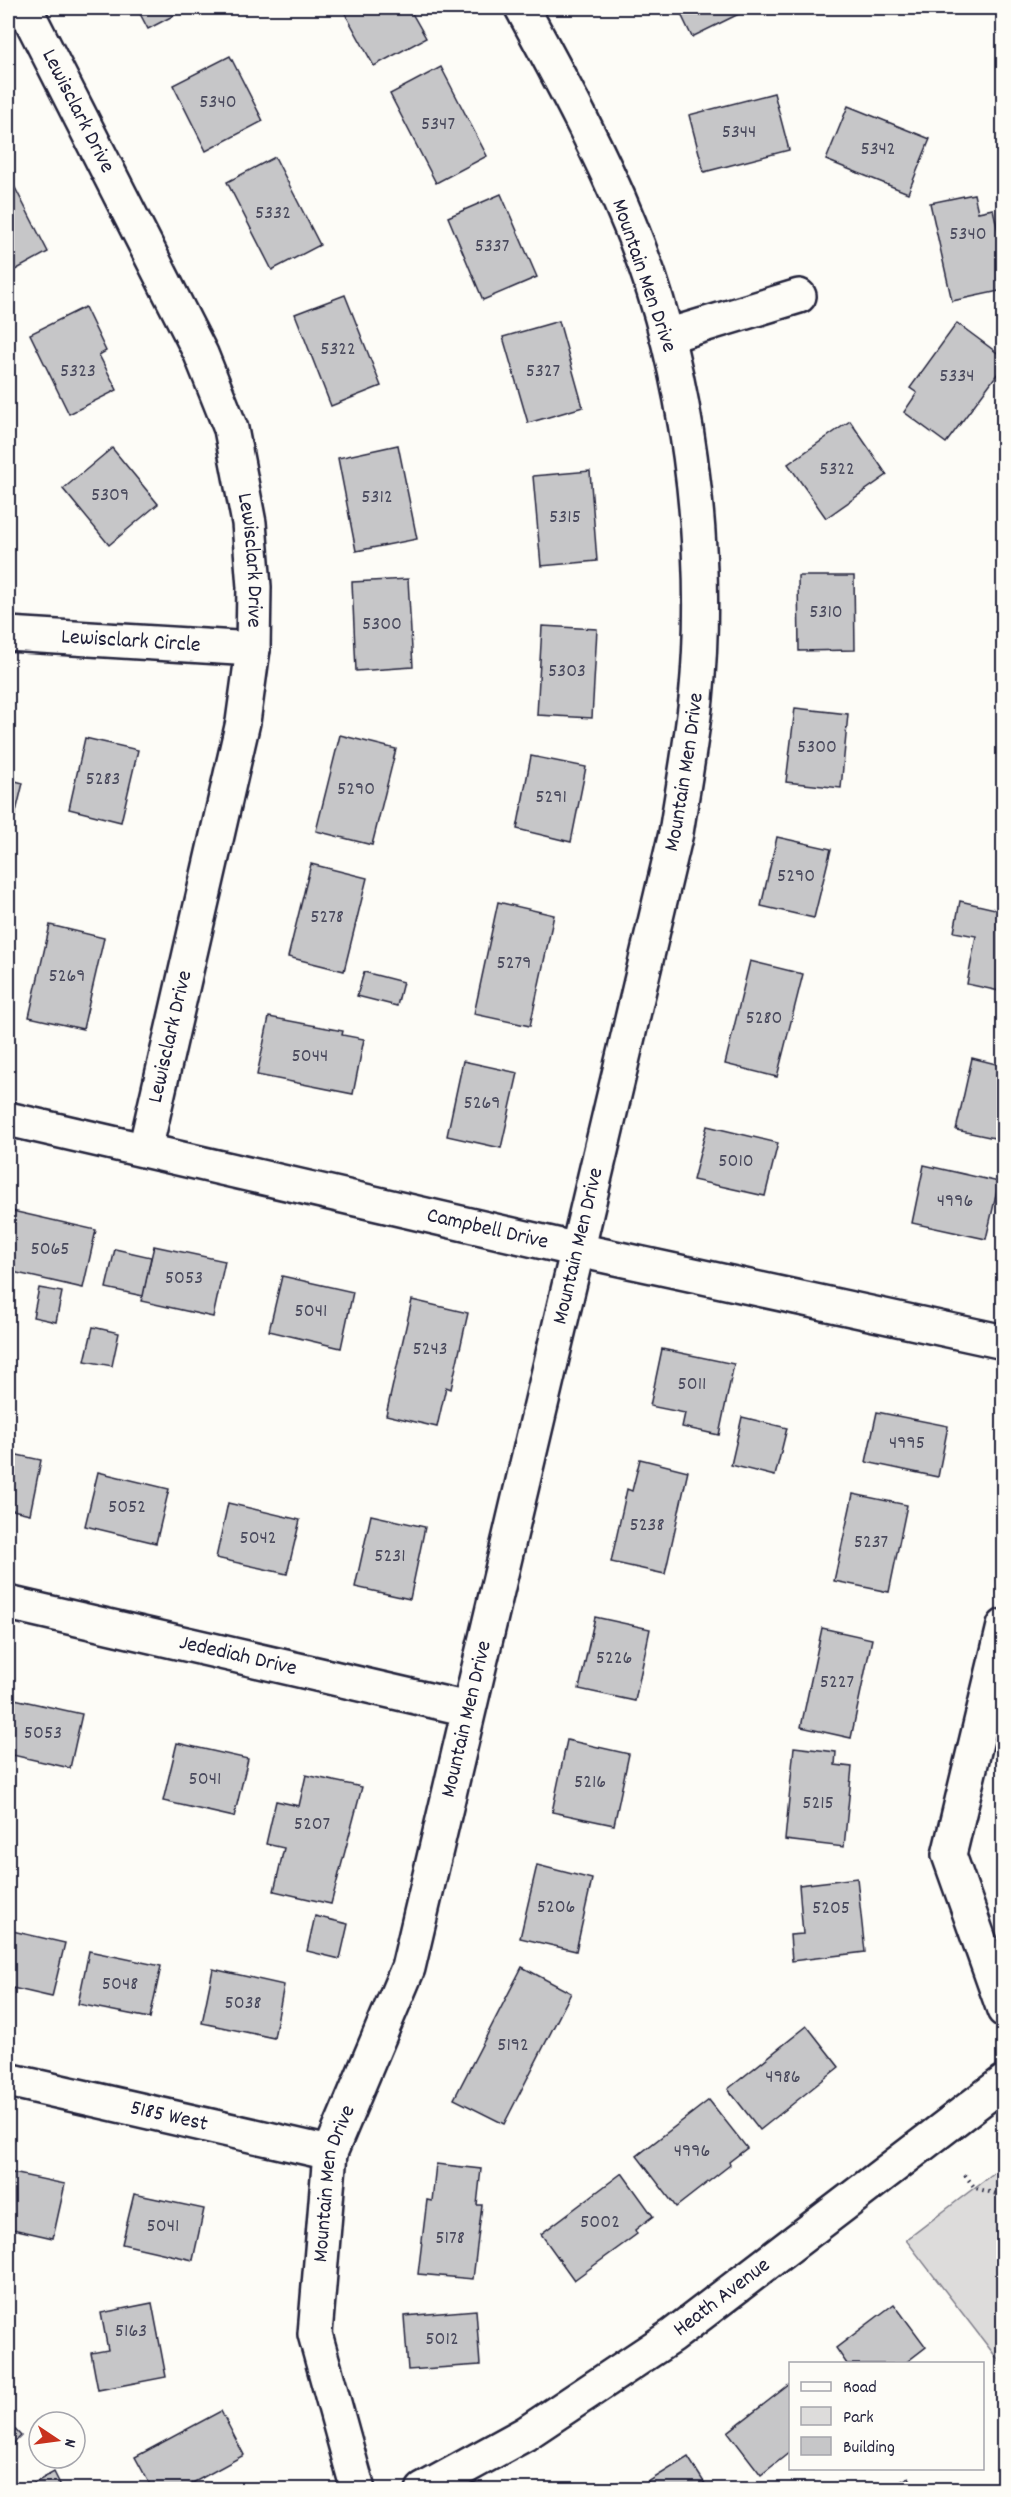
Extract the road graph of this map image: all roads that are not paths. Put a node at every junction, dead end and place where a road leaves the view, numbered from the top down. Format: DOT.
graph roads {
  1 [pos="25,8"];
  2 [pos="522,8"];
  3 [pos="799,296"];
  4 [pos="667,336"];
  5 [pos="8,634"];
  6 [pos="253,649"];
  7 [pos="8,1119"];
  8 [pos="144,1150"];
  9 [pos="578,1250"];
  10 [pos="1004,1342"];
  11 [pos="8,1603"];
  12 [pos="1004,1626"];
  13 [pos="468,1709"];
  14 [pos="1004,2010"];
  15 [pos="8,2080"];
  16 [pos="1004,2082"];
  17 [pos="330,2153"];
  18 [pos="358,2490"];
  19 [pos="423,2490"];
  1 -- 6 [label="street, Lewisclark Drive"];
  2 -- 4 [label="street, Mountain Men Drive"];
  3 -- 4 [label="street"];
  4 -- 9 [label="street, Mountain Men Drive"];
  5 -- 6 [label="street, Lewisclark Circle"];
  6 -- 8 [label="street, Lewisclark Drive"];
  7 -- 8 [label="street, Campbell Drive"];
  8 -- 9 [label="street, Campbell Drive"];
  9 -- 10 [label="street, Campbell Drive"];
  9 -- 13 [label="street, Mountain Men Drive"];
  11 -- 13 [label="street, Jedediah Drive"];
  12 -- 14 [label="street"];
  13 -- 17 [label="street, Mountain Men Drive"];
  15 -- 17 [label="street, 5185 West"];
  16 -- 19 [label="street, Heath Avenue"];
  17 -- 18 [label="street, Mountain Men Drive"];
}
